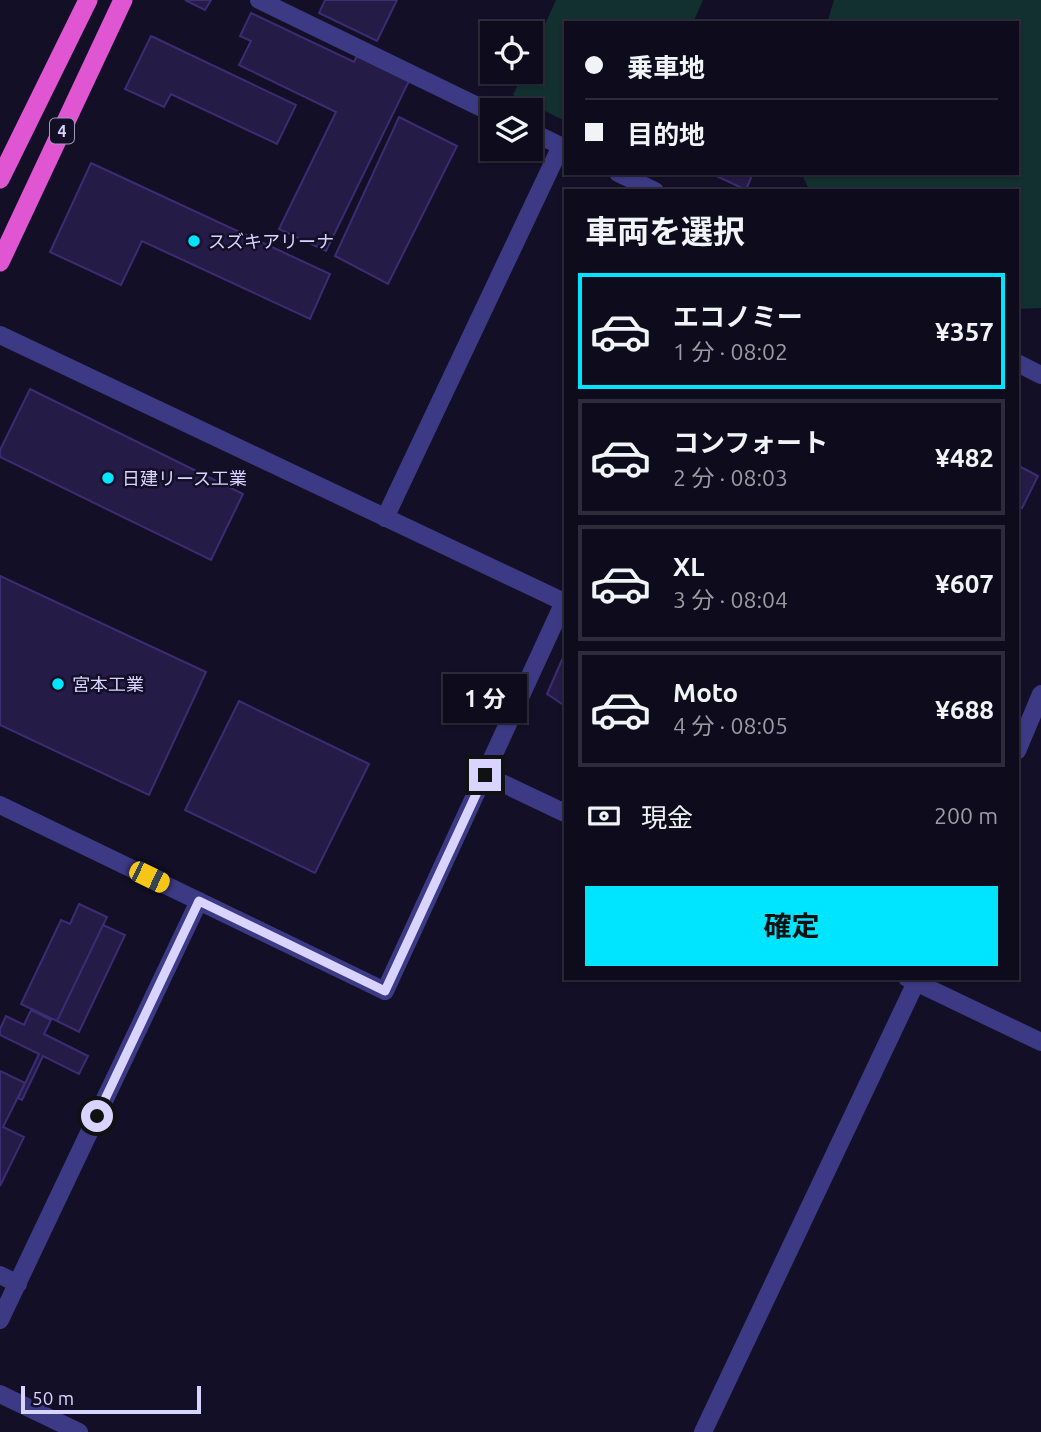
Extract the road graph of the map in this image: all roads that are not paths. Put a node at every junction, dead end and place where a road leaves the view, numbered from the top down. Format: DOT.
graph roads {
  1 [pos="88,0"];
  2 [pos="123,0"];
  3 [pos="259,0"];
  4 [pos="480,107"];
  5 [pos="543,137"];
  6 [pos="563,147"];
  7 [pos="622,175"];
  8 [pos="0,179"];
  9 [pos="650,189"];
  10 [pos="0,262"];
  11 [pos="0,335"];
  12 [pos="1019,364"];
  13 [pos="1041,375"];
  14 [pos="385,518"];
  15 [pos="1041,694"];
  16 [pos="1019,746"];
  17 [pos="485,775"];
  18 [pos="0,805"];
  19 [pos="564,813"];
  20 [pos="199,901"];
  21 [pos="914,980"];
  22 [pos="1041,1042"];
  23 [pos="0,1276"];
  24 [pos="18,1284"];
  25 [pos="0,1321"];
  26 [pos="0,1394"];
  27 [pos="79,1432"];
  28 [pos="703,1432"];
  1 -- 8 [label="highway, 4"];
  2 -- 10 [label="highway, 4"];
  3 -- 4 [label="street"];
  5 -- 6 [label="street"];
  6 -- 14 [label="street"];
  7 -- 9 [label="street"];
  11 -- 14 [label="street"];
  12 -- 13 [label="street"];
  14 -- 17 [label="street"];
  15 -- 16 [label="street"];
  17 -- 19 [label="street"];
  17 -- 20 [label="street"];
  18 -- 20 [label="street"];
  20 -- 24 [label="street"];
  21 -- 22 [label="street"];
  21 -- 28 [label="street"];
  23 -- 24 [label="street"];
  24 -- 25 [label="street"];
  26 -- 27 [label="street"];
}
